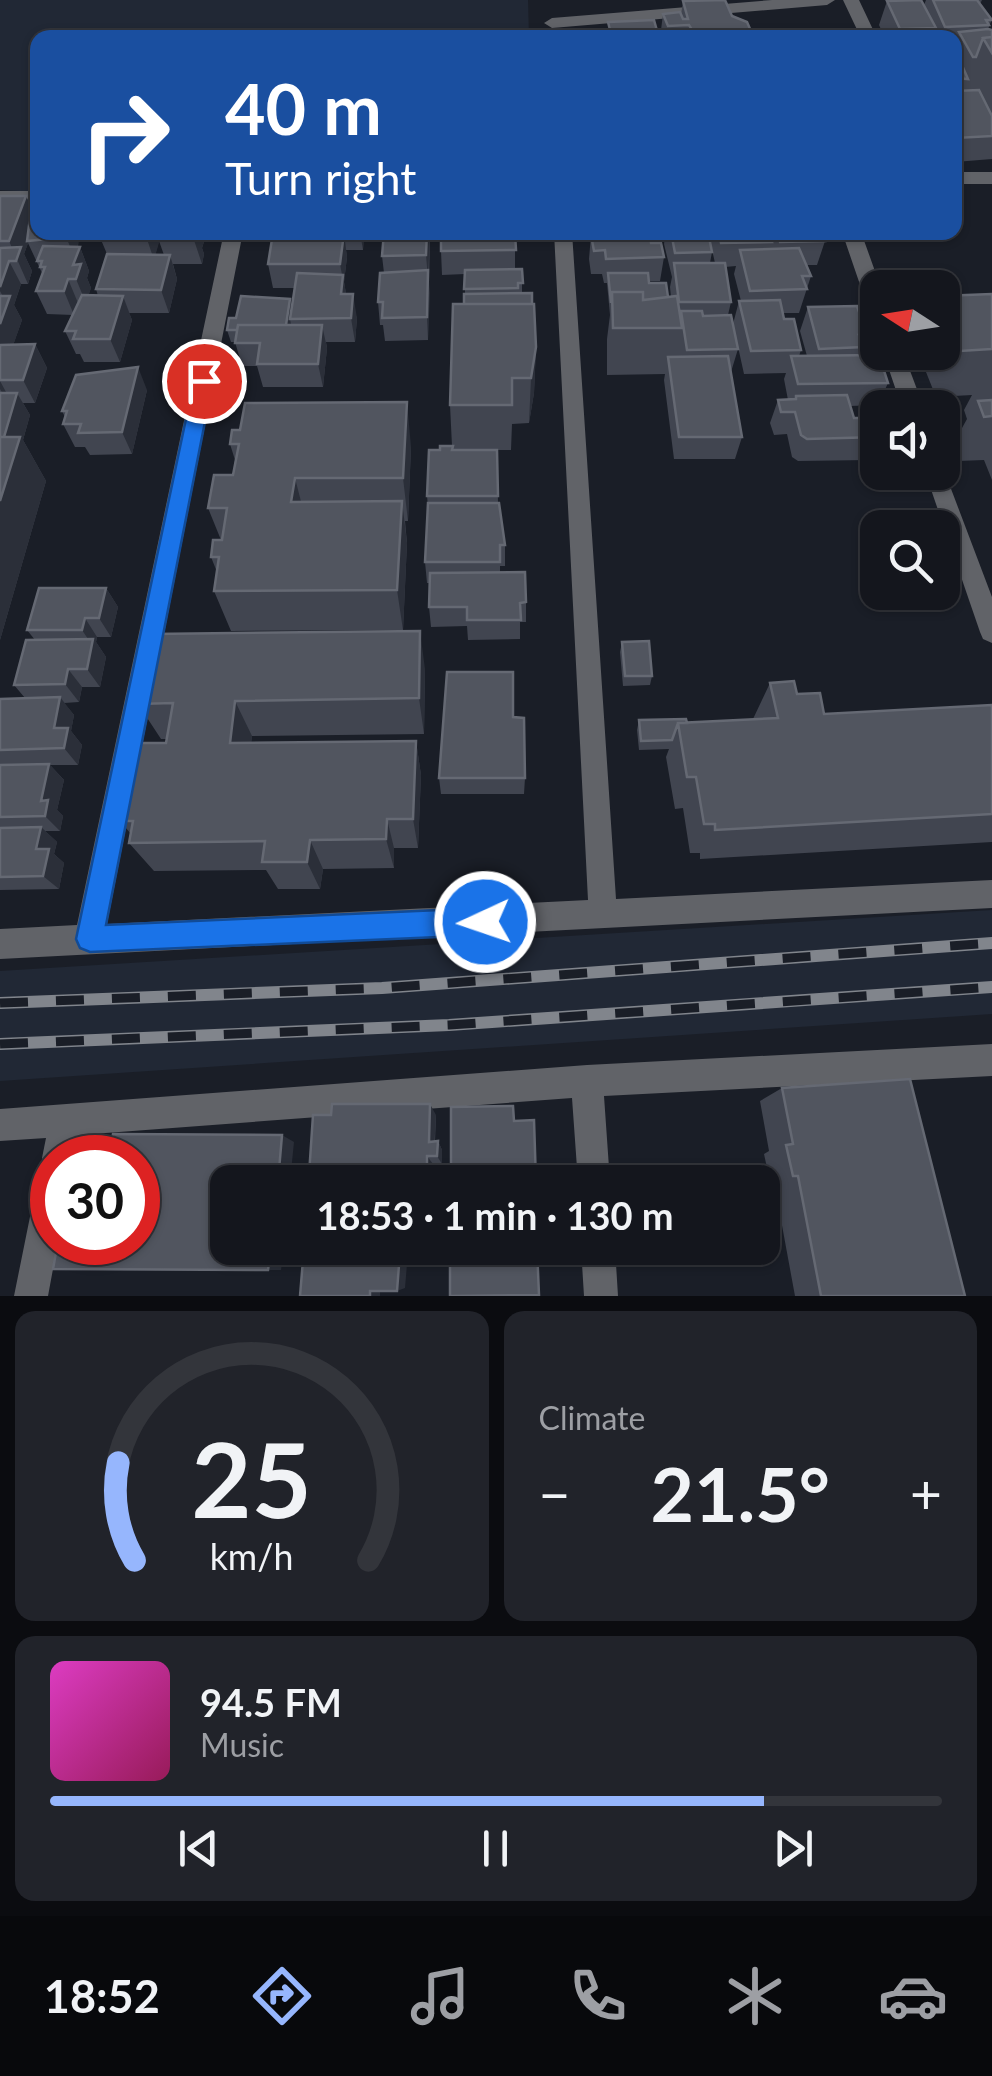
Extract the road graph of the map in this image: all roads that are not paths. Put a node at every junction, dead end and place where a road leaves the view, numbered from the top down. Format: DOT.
graph roads {
  1 [pos="550,0"];
  2 [pos="827,0"];
  3 [pos="851,0"];
  4 [pos="764,2"];
  5 [pos="552,30"];
  6 [pos="865,30"];
  7 [pos="962,178"];
  8 [pos="992,178"];
  9 [pos="0,197"];
  10 [pos="30,197"];
  11 [pos="232,240"];
  12 [pos="563,240"];
  13 [pos="853,240"];
  14 [pos="864,270"];
  15 [pos="942,490"];
  16 [pos="992,632"];
  17 [pos="992,894"];
  18 [pos="603,916"];
  19 [pos="90,939"];
  20 [pos="0,944"];
  21 [pos="992,1060"];
  22 [pos="587,1081"];
  23 [pos="66,1122"];
  24 [pos="0,1124"];
  25 [pos="63,1135"];
  26 [pos="593,1165"];
  27 [pos="37,1265"];
  28 [pos="599,1265"];
  29 [pos="31,1296"];
  30 [pos="601,1296"];
  1 -- 5 [label="street"];
  2 -- 4 [label="street"];
  3 -- 6 [label="street"];
  4 -- 5 [label="street"];
  7 -- 8 [label="street"];
  9 -- 10 [label="street"];
  11 -- 19 [label="street"];
  12 -- 18 [label="street"];
  13 -- 14 [label="street"];
  15 -- 16 [label="street"];
  17 -- 18 [label="street"];
  18 -- 19 [label="street"];
  19 -- 20 [label="street"];
  21 -- 22 [label="street"];
  22 -- 23 [label="street"];
  22 -- 26 [label="street"];
  23 -- 24 [label="street"];
  23 -- 25 [label="street"];
  27 -- 29 [label="street"];
  28 -- 30 [label="street"];
}
